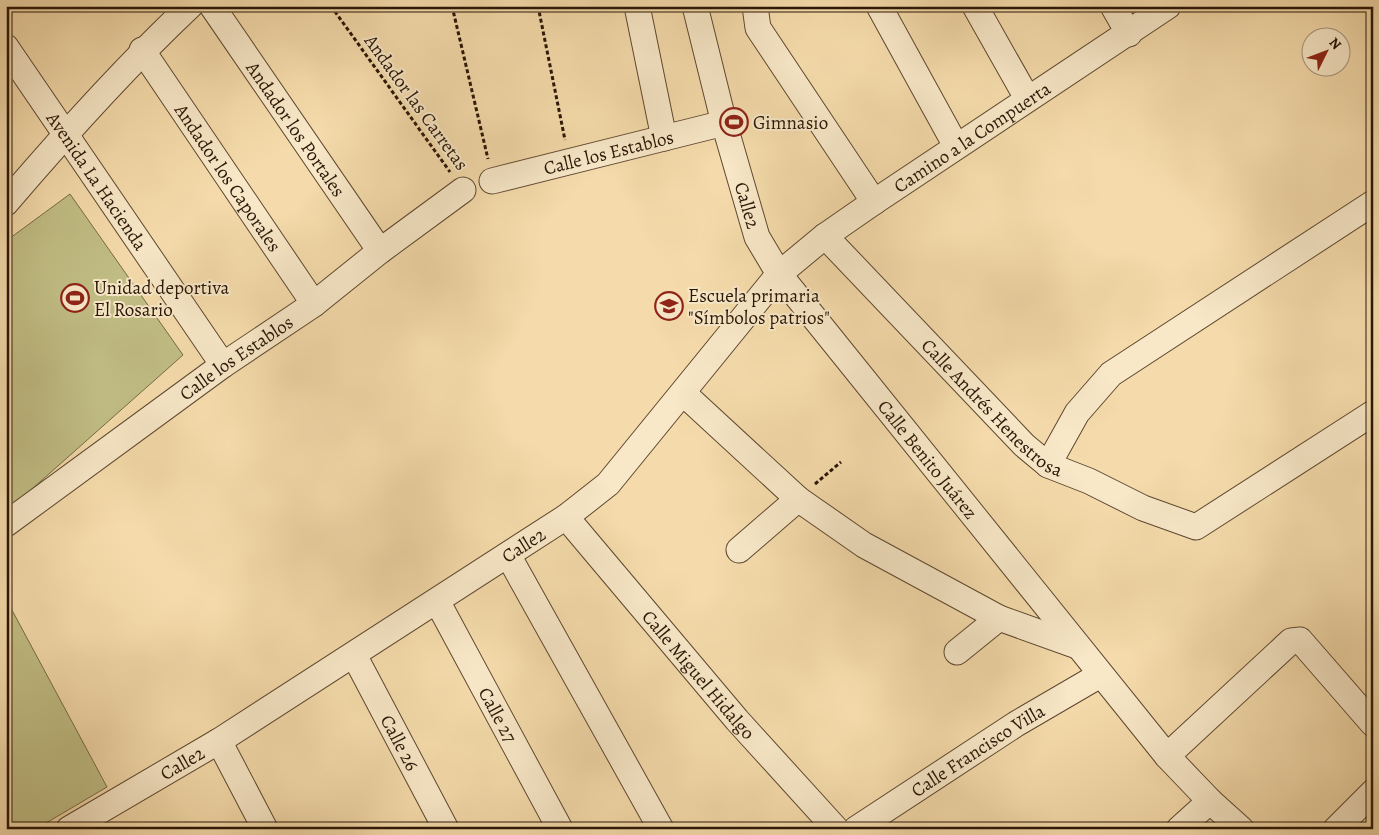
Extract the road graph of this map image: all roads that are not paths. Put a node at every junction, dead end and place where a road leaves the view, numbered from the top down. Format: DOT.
graph roads {
  1 [pos="190,6"];
  2 [pos="212,6"];
  3 [pos="637,6"];
  4 [pos="695,6"];
  5 [pos="755,6"];
  6 [pos="878,6"];
  7 [pos="975,6"];
  8 [pos="1113,6"];
  9 [pos="1168,6"];
  10 [pos="1129,34"];
  11 [pos="6,47"];
  12 [pos="142,50"];
  13 [pos="1027,98"];
  14 [pos="724,123"];
  15 [pos="65,133"];
  16 [pos="664,138"];
  17 [pos="956,146"];
  18 [pos="492,181"];
  19 [pos="463,190"];
  20 [pos="874,202"];
  21 [pos="6,203"];
  22 [pos="1373,203"];
  23 [pos="824,236"];
  24 [pos="380,250"];
  25 [pos="779,274"];
  26 [pos="314,304"];
  27 [pos="224,366"];
  28 [pos="683,393"];
  29 [pos="1373,413"];
  30 [pos="1048,465"];
  31 [pos="798,500"];
  32 [pos="566,517"];
  33 [pos="6,524"];
  34 [pos="739,550"];
  35 [pos="508,555"];
  36 [pos="437,600"];
  37 [pos="999,618"];
  38 [pos="1077,646"];
  39 [pos="957,652"];
  40 [pos="354,655"];
  41 [pos="1100,675"];
  42 [pos="1373,724"];
  43 [pos="219,741"];
  44 [pos="1167,756"];
  45 [pos="1373,792"];
  46 [pos="1210,802"];
  47 [pos="71,828"];
  48 [pos="265,829"];
  49 [pos="446,829"];
  50 [pos="560,829"];
  51 [pos="661,829"];
  52 [pos="836,829"];
  53 [pos="856,829"];
  54 [pos="1179,829"];
  55 [pos="1241,829"];
  56 [pos="1336,829"];
  1 -- 12 [label="street"];
  2 -- 24 [label="street, Andador los Portales"];
  3 -- 16 [label="street"];
  4 -- 14 [label="street, Calle2"];
  5 -- 20 [label="street"];
  6 -- 17 [label="street"];
  7 -- 13 [label="street"];
  8 -- 10 [label="street"];
  9 -- 10 [label="street, Camino a la Compuerta"];
  10 -- 13 [label="street, Camino a la Compuerta"];
  11 -- 15 [label="street, Avenida La Hacienda"];
  12 -- 15 [label="street"];
  12 -- 26 [label="street, Andador los Caporales"];
  13 -- 17 [label="street, Camino a la Compuerta"];
  14 -- 16 [label="street, Calle los Establos"];
  14 -- 25 [label="street, Calle2"];
  15 -- 21 [label="street"];
  15 -- 27 [label="street, Avenida La Hacienda"];
  16 -- 18 [label="street, Calle los Establos"];
  17 -- 20 [label="street, Camino a la Compuerta"];
  19 -- 24 [label="street, Calle los Establos"];
  20 -- 23 [label="street, Camino a la Compuerta"];
  22 -- 30 [label="street"];
  23 -- 25 [label="street, Camino a la Compuerta"];
  23 -- 30 [label="street, Calle Andrés Henestrosa"];
  24 -- 26 [label="street, Calle los Establos"];
  25 -- 28 [label="street, Calle2"];
  25 -- 38 [label="street, Calle Benito Juárez"];
  26 -- 27 [label="street, Calle los Establos"];
  27 -- 33 [label="street, Calle los Establos"];
  28 -- 31 [label="street"];
  28 -- 32 [label="street, Calle2"];
  29 -- 30 [label="street, Calle Andrés Henestrosa"];
  31 -- 34 [label="street"];
  31 -- 37 [label="street"];
  32 -- 35 [label="street, Calle2"];
  32 -- 52 [label="street, Calle Miguel Hidalgo"];
  35 -- 36 [label="street, Calle2"];
  35 -- 51 [label="street"];
  36 -- 40 [label="street, Calle2"];
  36 -- 50 [label="street, Calle 27"];
  37 -- 38 [label="street"];
  37 -- 39 [label="street"];
  38 -- 41 [label="street, Calle Benito Juárez"];
  40 -- 43 [label="street, Calle2"];
  40 -- 49 [label="street, Calle 26"];
  41 -- 44 [label="street, Calle Benito Juárez"];
  41 -- 53 [label="street, Calle Francisco Villa"];
  42 -- 44 [label="street"];
  43 -- 47 [label="street, Calle2"];
  43 -- 48 [label="street"];
  44 -- 46 [label="street, Calle Benito Juárez"];
  45 -- 56 [label="street"];
  46 -- 54 [label="street"];
  46 -- 55 [label="street, Calle Benito Juárez"];
}
